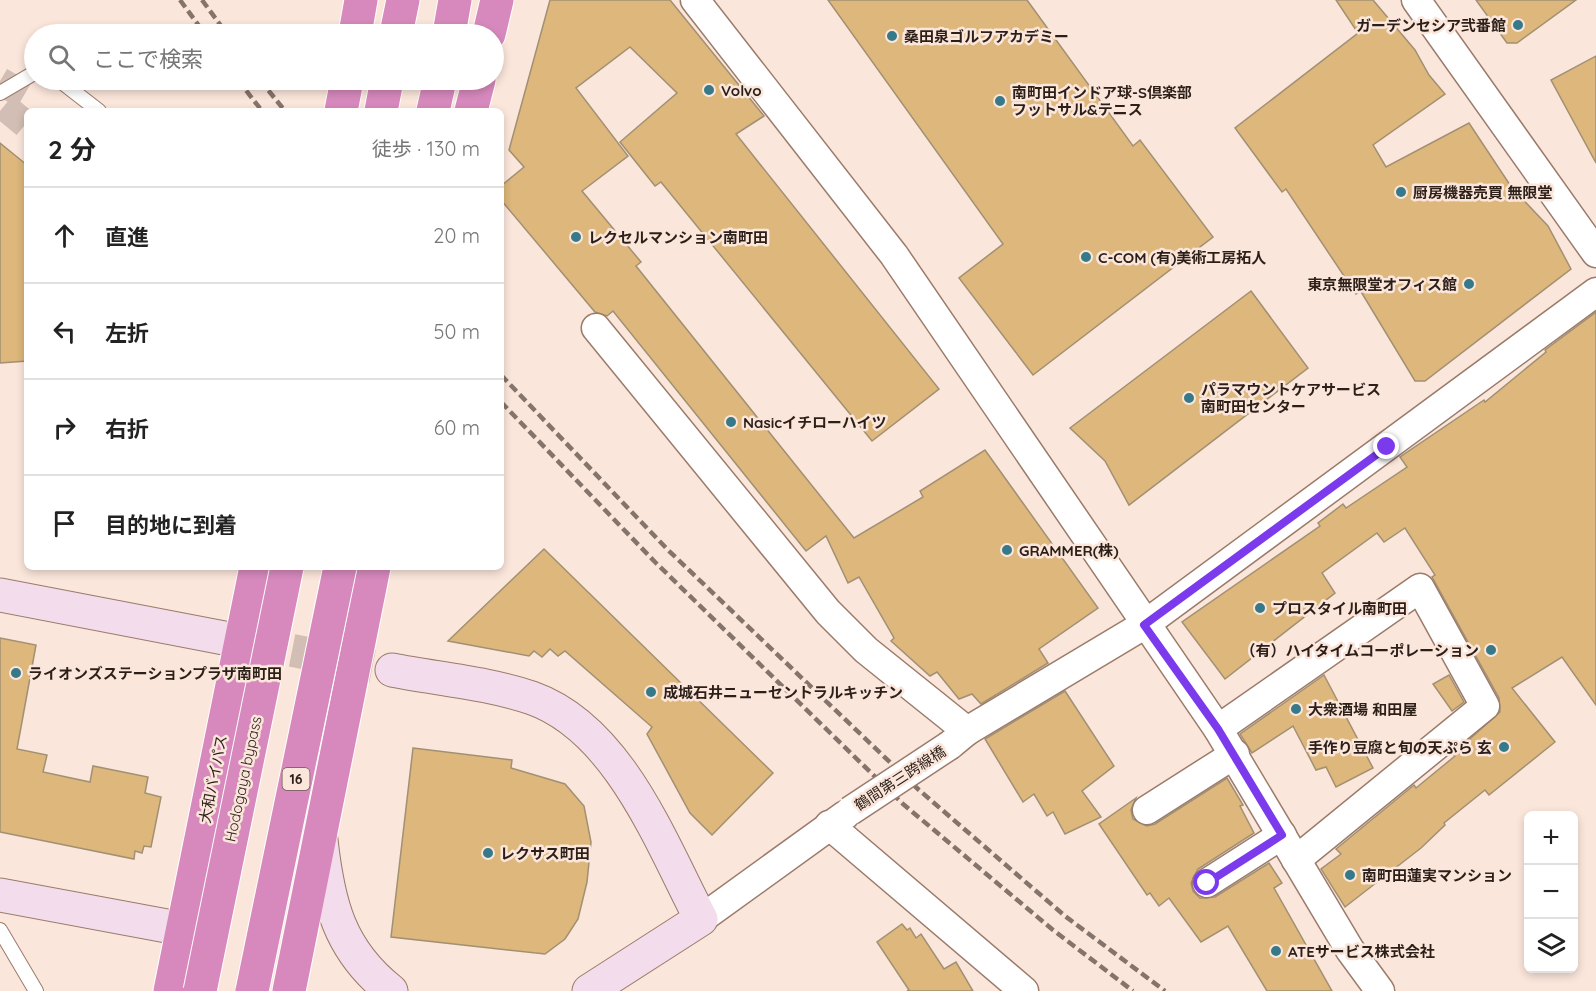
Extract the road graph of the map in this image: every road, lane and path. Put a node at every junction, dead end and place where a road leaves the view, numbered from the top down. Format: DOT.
graph roads {
  1 [pos="361,0"];
  2 [pos="403,0"];
  3 [pos="455,0"];
  4 [pos="497,0"];
  5 [pos="695,0"];
  6 [pos="1416,0"];
  7 [pos="357,24"];
  8 [pos="398,24"];
  9 [pos="451,24"];
  10 [pos="491,24"];
  11 [pos="24,79"];
  12 [pos="72,90"];
  13 [pos="345,90"];
  14 [pos="385,90"];
  15 [pos="438,90"];
  16 [pos="476,90"];
  17 [pos="0,93"];
  18 [pos="95,108"];
  19 [pos="342,108"];
  20 [pos="382,108"];
  21 [pos="434,108"];
  22 [pos="472,108"];
  23 [pos="1596,254"];
  24 [pos="1596,292"];
  25 [pos="596,327"];
  26 [pos="255,570"];
  27 [pos="286,570"];
  28 [pos="338,570"];
  29 [pos="373,570"];
  30 [pos="0,595"];
  31 [pos="1144,625"];
  32 [pos="224,638"];
  33 [pos="392,670"];
  34 [pos="1218,729"];
  35 [pos="958,738"];
  36 [pos="1234,754"];
  37 [pos="1147,810"];
  38 [pos="839,818"];
  39 [pos="320,835"];
  40 [pos="1282,835"];
  41 [pos="1296,860"];
  42 [pos="1207,883"];
  43 [pos="1,901"];
  44 [pos="701,919"];
  45 [pos="183,929"];
  46 [pos="0,930"];
  47 [pos="36,991"];
  48 [pos="170,991"];
  49 [pos="200,991"];
  50 [pos="252,991"];
  51 [pos="290,991"];
  52 [pos="391,991"];
  53 [pos="589,991"];
  54 [pos="1024,991"];
  55 [pos="1380,991"];
  1 -- 7 [label="highway"];
  2 -- 8 [label="highway"];
  3 -- 9 [label="highway"];
  4 -- 10 [label="highway"];
  5 -- 31 [label="street"];
  6 -- 23 [label="street"];
  11 -- 17 [label="lane"];
  12 -- 18 [label="lane"];
  13 -- 19 [label="highway"];
  14 -- 20 [label="highway"];
  15 -- 21 [label="highway"];
  16 -- 22 [label="highway"];
  24 -- 31 [label="street, 鶴間第三跨線橋"];
  25 -- 35 [label="street"];
  26 -- 45 [label="highway, 大和バイパス"];
  27 -- 49 [label="highway, Hodogaya bypass, bridge"];
  28 -- 50 [label="highway, 16, bridge"];
  29 -- 39 [label="highway, 16"];
  30 -- 32 [label="street"];
  31 -- 34 [label="street"];
  31 -- 35 [label="street, 鶴間第三跨線橋"];
  33 -- 44 [label="street"];
  34 -- 36 [label="street"];
  34 -- 41 [label="street"];
  35 -- 38 [label="street, 鶴間第三跨線橋, bridge"];
  36 -- 37 [label="street"];
  36 -- 40 [label="street"];
  38 -- 44 [label="street, 鶴間第三跨線橋"];
  38 -- 54 [label="street"];
  39 -- 51 [label="highway, 16"];
  39 -- 52 [label="street"];
  40 -- 41 [label="street"];
  40 -- 42 [label="street"];
  41 -- 55 [label="street"];
  43 -- 45 [label="street"];
  44 -- 53 [label="street"];
  45 -- 48 [label="highway, 大和バイパス"];
  46 -- 47 [label="lane"];
}
